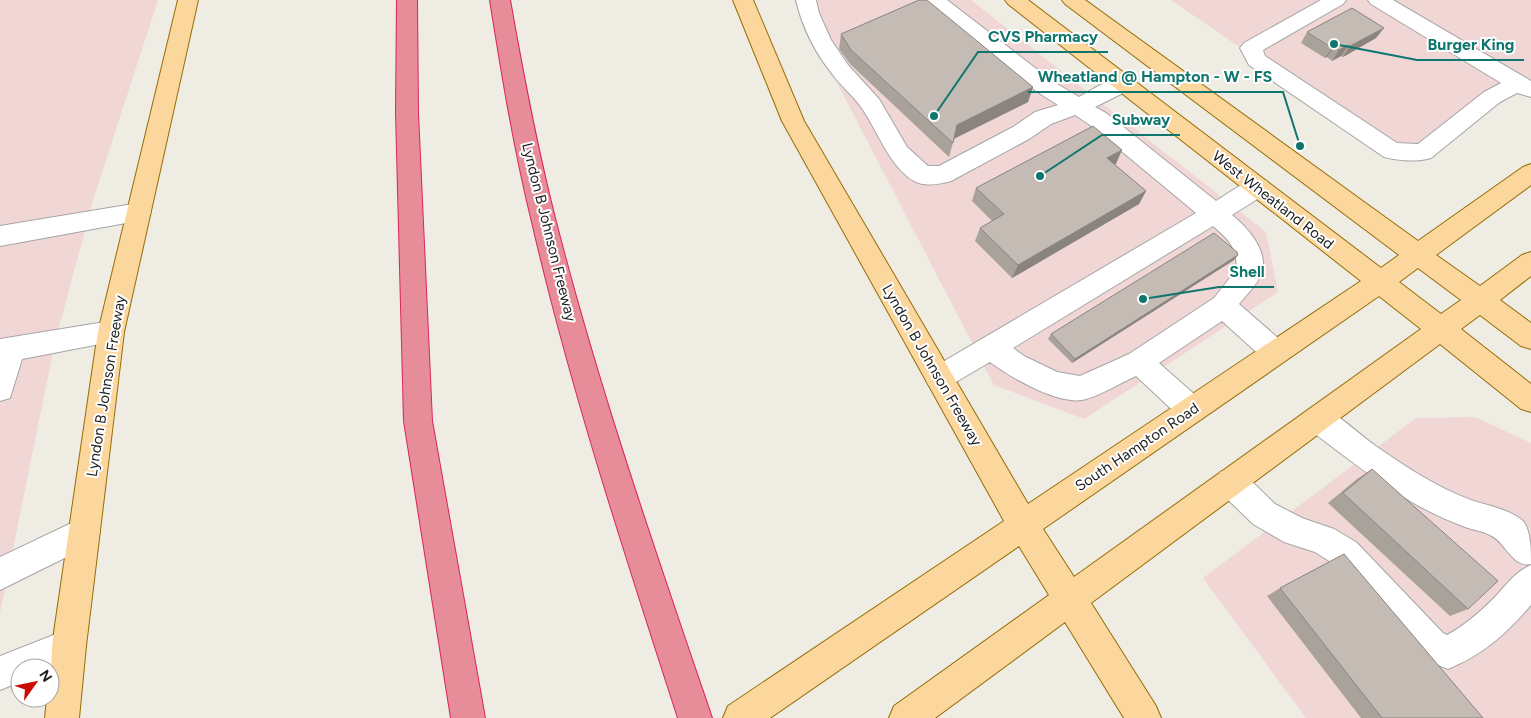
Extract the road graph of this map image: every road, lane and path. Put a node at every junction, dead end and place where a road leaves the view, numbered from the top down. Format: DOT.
graph roads {
  1 [pos="188,0"];
  2 [pos="408,0"];
  3 [pos="500,0"];
  4 [pos="743,0"];
  5 [pos="806,0"];
  6 [pos="934,0"];
  7 [pos="1015,0"];
  8 [pos="1072,0"];
  9 [pos="1336,0"];
  10 [pos="1378,0"];
  11 [pos="1124,84"];
  12 [pos="1524,87"];
  13 [pos="1079,106"];
  14 [pos="1531,173"];
  15 [pos="1259,187"];
  16 [pos="139,212"];
  17 [pos="1214,214"];
  18 [pos="0,236"];
  19 [pos="1417,254"];
  20 [pos="1531,262"];
  21 [pos="1380,282"];
  22 [pos="1481,300"];
  23 [pos="1223,306"];
  24 [pos="1441,330"];
  25 [pos="111,332"];
  26 [pos="1531,338"];
  27 [pos="991,348"];
  28 [pos="5,350"];
  29 [pos="1275,352"];
  30 [pos="1139,362"];
  31 [pos="939,378"];
  32 [pos="0,389"];
  33 [pos="1531,400"];
  34 [pos="1192,410"];
  35 [pos="1318,419"];
  36 [pos="1231,482"];
  37 [pos="1023,525"];
  38 [pos="84,532"];
  39 [pos="1529,552"];
  40 [pos="0,574"];
  41 [pos="1531,581"];
  42 [pos="1069,600"];
  43 [pos="69,646"];
  44 [pos="0,673"];
  45 [pos="62,718"];
  46 [pos="468,718"];
  47 [pos="694,718"];
  48 [pos="740,718"];
  49 [pos="906,718"];
  50 [pos="1144,718"];
  1 -- 16 [label="main road, Lyndon B Johnson Freeway"];
  2 -- 46 [label="highway"];
  3 -- 47 [label="highway, Lyndon B Johnson Freeway"];
  4 -- 31 [label="main road, Lyndon B Johnson Freeway"];
  5 -- 13 [label="lane"];
  6 -- 13 [label="lane"];
  7 -- 11 [label="main road, West Wheatland Road"];
  8 -- 19 [label="main road"];
  9 -- 12 [label="lane"];
  10 -- 12 [label="lane"];
  11 -- 13 [label="lane"];
  11 -- 15 [label="main road, West Wheatland Road"];
  13 -- 17 [label="lane"];
  14 -- 19 [label="main road, South Hampton Road"];
  15 -- 17 [label="lane"];
  15 -- 21 [label="main road, West Wheatland Road"];
  16 -- 18 [label="lane"];
  16 -- 25 [label="main road, Lyndon B Johnson Freeway"];
  17 -- 23 [label="lane"];
  17 -- 27 [label="lane"];
  19 -- 21 [label="main road, South Hampton Road"];
  19 -- 22 [label="main road"];
  20 -- 22 [label="main road"];
  21 -- 24 [label="main road, West Wheatland Road"];
  21 -- 29 [label="main road, South Hampton Road"];
  22 -- 24 [label="main road"];
  22 -- 26 [label="main road"];
  23 -- 29 [label="lane"];
  23 -- 30 [label="lane"];
  24 -- 33 [label="main road, West Wheatland Road"];
  24 -- 35 [label="main road"];
  25 -- 28 [label="lane"];
  25 -- 38 [label="main road, Lyndon B Johnson Freeway"];
  27 -- 30 [label="lane"];
  27 -- 31 [label="lane"];
  28 -- 32 [label="lane"];
  29 -- 34 [label="main road, South Hampton Road"];
  30 -- 34 [label="lane"];
  31 -- 37 [label="main road, Lyndon B Johnson Freeway"];
  34 -- 37 [label="main road, South Hampton Road"];
  35 -- 36 [label="main road"];
  35 -- 39 [label="lane"];
  36 -- 41 [label="lane"];
  36 -- 42 [label="main road"];
  37 -- 42 [label="main road, Lyndon B Johnson Freeway"];
  37 -- 48 [label="main road, South Hampton Road"];
  38 -- 40 [label="lane"];
  38 -- 43 [label="main road, Lyndon B Johnson Freeway"];
  42 -- 49 [label="main road"];
  42 -- 50 [label="main road, Lyndon B Johnson Freeway"];
  43 -- 44 [label="lane"];
  43 -- 45 [label="main road, Lyndon B Johnson Freeway"];
}
